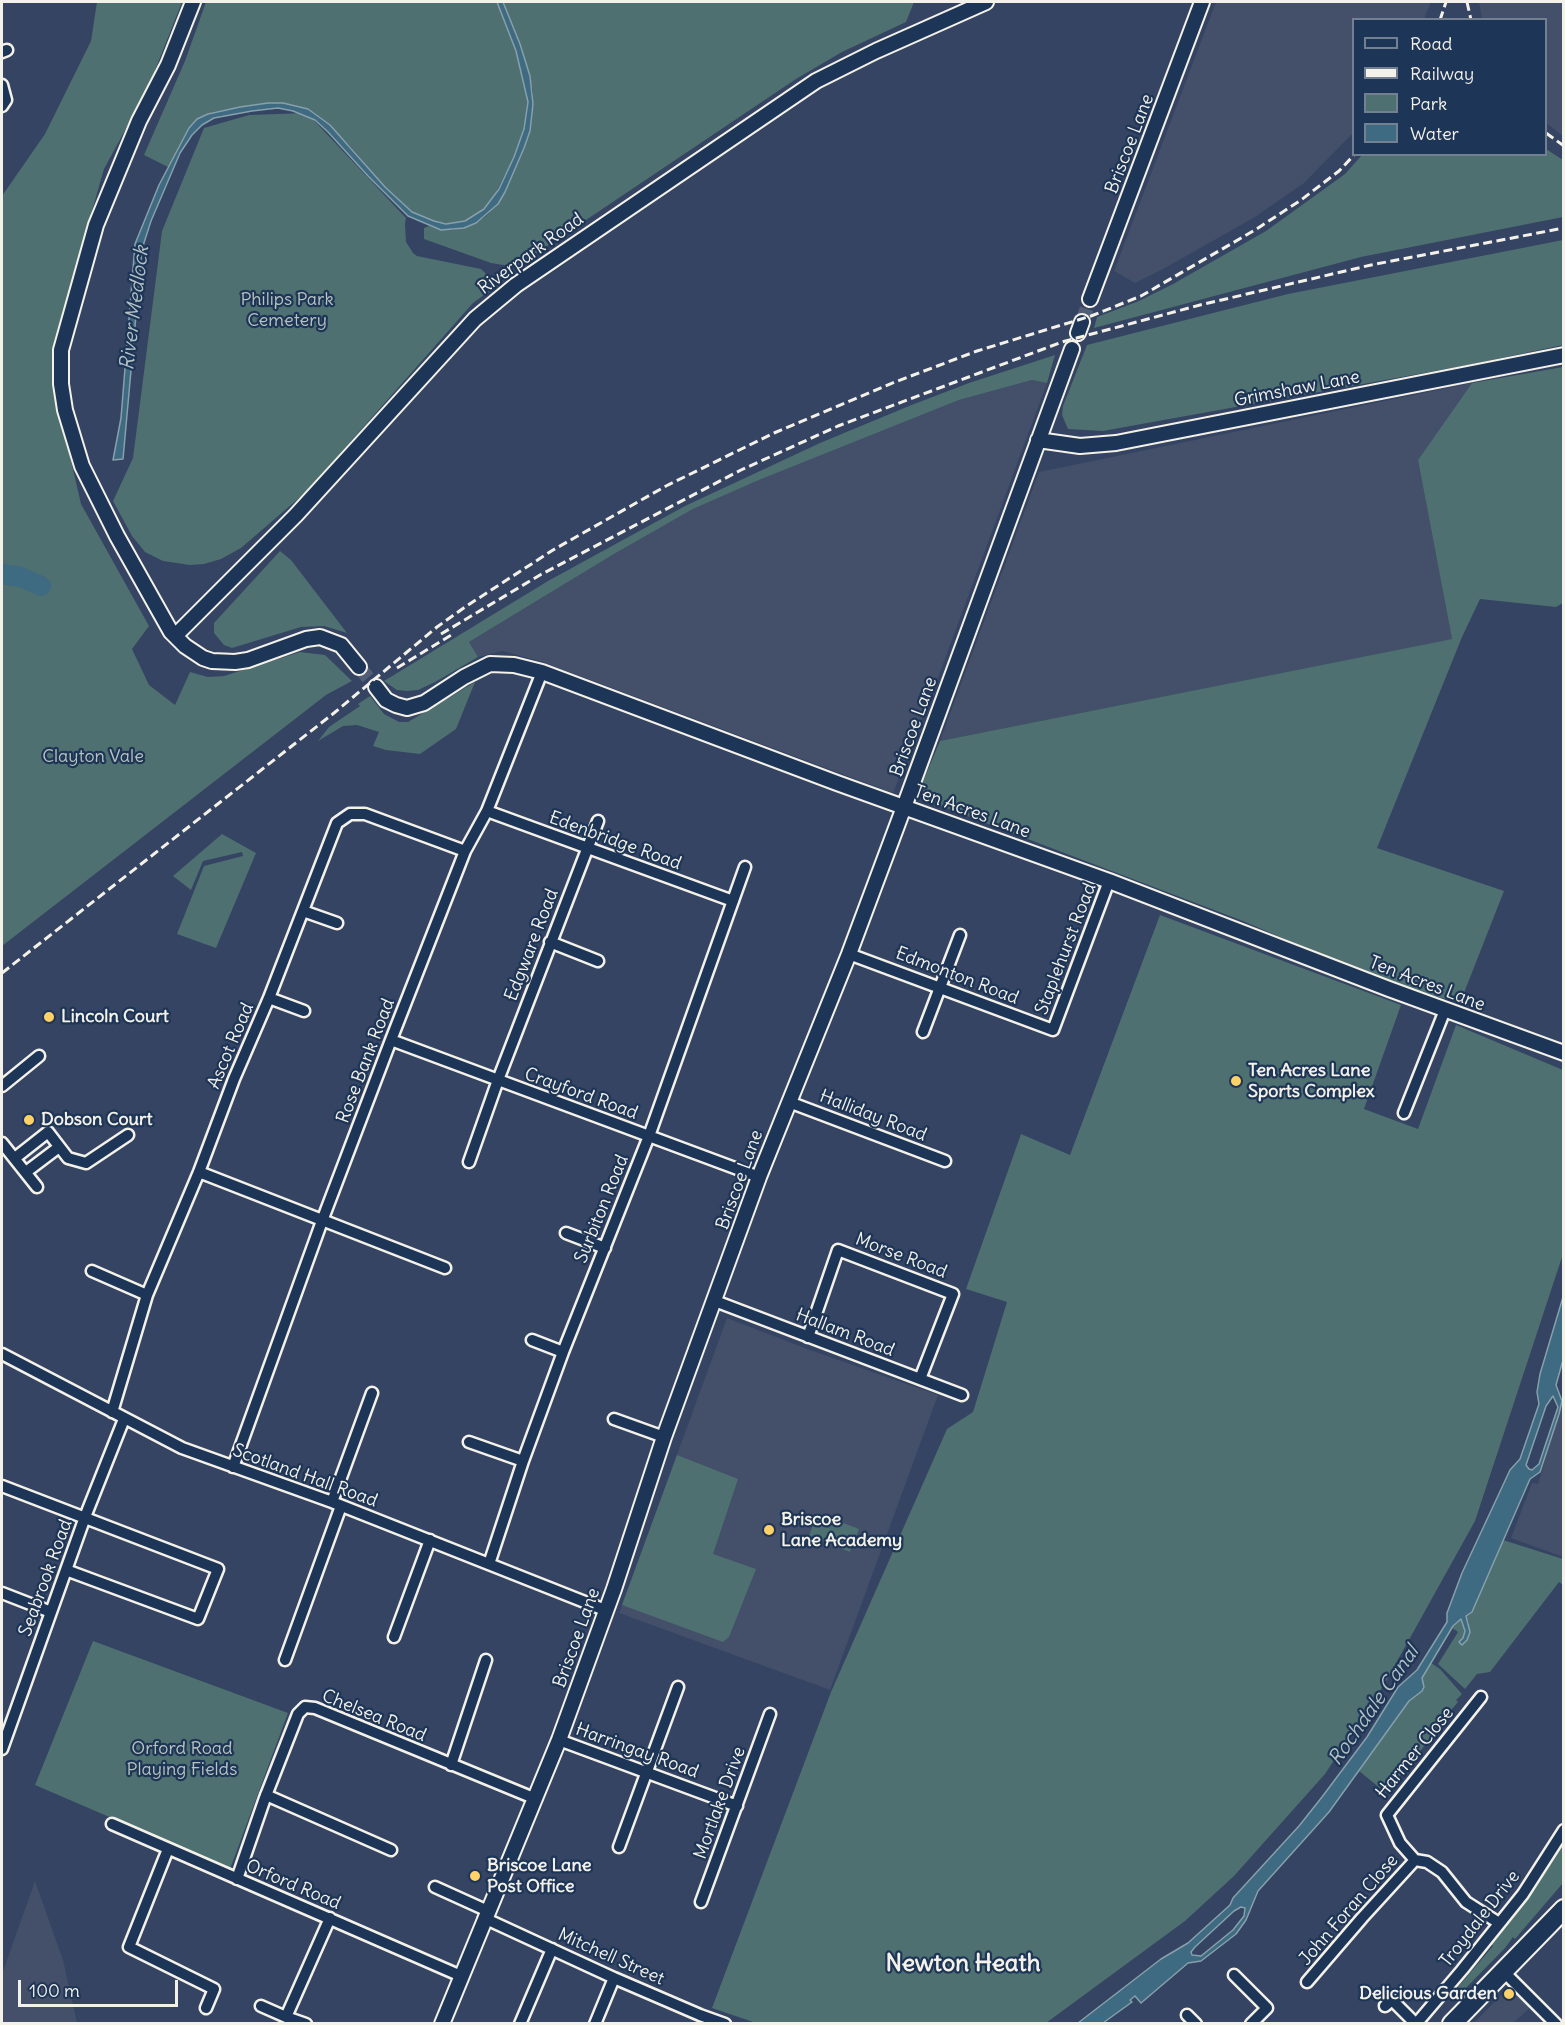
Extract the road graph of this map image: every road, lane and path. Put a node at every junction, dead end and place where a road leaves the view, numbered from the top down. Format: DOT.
graph roads {
  1 [pos="193,2"];
  2 [pos="986,2"];
  3 [pos="1202,2"];
  4 [pos="2,85"];
  5 [pos="2,105"];
  6 [pos="1090,298"];
  7 [pos="1072,349"];
  8 [pos="1563,355"];
  9 [pos="1038,440"];
  10 [pos="175,636"];
  11 [pos="359,667"];
  12 [pos="542,672"];
  13 [pos="375,687"];
  14 [pos="904,807"];
  15 [pos="487,811"];
  16 [pos="598,822"];
  17 [pos="587,848"];
  18 [pos="465,851"];
  19 [pos="745,867"];
  20 [pos="1109,881"];
  21 [pos="733,901"];
  22 [pos="303,911"];
  23 [pos="337,923"];
  24 [pos="960,935"];
  25 [pos="550,942"];
  26 [pos="849,954"];
  27 [pos="598,961"];
  28 [pos="940,986"];
  29 [pos="270,998"];
  30 [pos="1445,1010"];
  31 [pos="304,1011"];
  32 [pos="1053,1030"];
  33 [pos="923,1032"];
  34 [pos="392,1040"];
  35 [pos="1563,1053"];
  36 [pos="39,1056"];
  37 [pos="498,1080"];
  38 [pos="2,1086"];
  39 [pos="789,1102"];
  40 [pos="1404,1113"];
  41 [pos="128,1135"];
  42 [pos="649,1136"];
  43 [pos="2,1143"];
  44 [pos="59,1147"];
  45 [pos="15,1158"];
  46 [pos="945,1161"];
  47 [pos="469,1162"];
  48 [pos="26,1172"];
  49 [pos="199,1172"];
  50 [pos="759,1177"];
  51 [pos="37,1187"];
  52 [pos="322,1221"];
  53 [pos="566,1233"];
  54 [pos="605,1248"];
  55 [pos="445,1268"];
  56 [pos="92,1270"];
  57 [pos="147,1295"];
  58 [pos="715,1301"];
  59 [pos="808,1336"];
  60 [pos="532,1340"];
  61 [pos="563,1352"];
  62 [pos="2,1354"];
  63 [pos="920,1379"];
  64 [pos="372,1393"];
  65 [pos="962,1395"];
  66 [pos="111,1412"];
  67 [pos="124,1419"];
  68 [pos="614,1419"];
  69 [pos="664,1437"];
  70 [pos="469,1442"];
  71 [pos="523,1461"];
  72 [pos="233,1467"];
  73 [pos="2,1486"];
  74 [pos="337,1504"];
  75 [pos="85,1517"];
  76 [pos="430,1540"];
  77 [pos="489,1564"];
  78 [pos="66,1570"];
  79 [pos="2,1593"];
  80 [pos="605,1610"];
  81 [pos="51,1612"];
  82 [pos="394,1637"];
  83 [pos="285,1659"];
  84 [pos="486,1660"];
  85 [pos="678,1688"];
  86 [pos="1481,1697"];
  87 [pos="770,1714"];
  88 [pos="559,1740"];
  89 [pos="2,1749"];
  90 [pos="451,1765"];
  91 [pos="647,1772"];
  92 [pos="266,1795"];
  93 [pos="536,1799"];
  94 [pos="737,1806"];
  95 [pos="112,1824"];
  96 [pos="1563,1830"];
  97 [pos="620,1847"];
  98 [pos="168,1849"];
  99 [pos="391,1851"];
  100 [pos="1415,1860"];
  101 [pos="237,1879"];
  102 [pos="435,1887"];
  103 [pos="701,1902"];
  104 [pos="1563,1909"];
  105 [pos="486,1914"];
  106 [pos="330,1918"];
  107 [pos="1499,1923"];
  108 [pos="552,1949"];
  109 [pos="1504,1972"];
  110 [pos="1234,1975"];
  111 [pos="460,1976"];
  112 [pos="614,1978"];
  113 [pos="1308,1982"];
  114 [pos="261,2006"];
  115 [pos="1385,2006"];
  116 [pos="206,2008"];
  117 [pos="1187,2015"];
  118 [pos="286,2017"];
  119 [pos="306,2024"];
  120 [pos="442,2024"];
  121 [pos="520,2024"];
  122 [pos="595,2024"];
  123 [pos="725,2024"];
  124 [pos="1196,2024"];
  125 [pos="1251,2024"];
  126 [pos="1416,2024"];
  127 [pos="1452,2024"];
  128 [pos="1556,2024"];
  1 -- 10 [label="street"];
  2 -- 10 [label="street, Riverpark Road"];
  3 -- 6 [label="street, Briscoe Lane"];
  4 -- 5 [label="street"];
  7 -- 9 [label="street, Briscoe Lane"];
  8 -- 9 [label="street, Grimshaw Lane"];
  9 -- 14 [label="street, Briscoe Lane"];
  10 -- 11 [label="street"];
  12 -- 13 [label="street, Ten Acres Lane"];
  12 -- 14 [label="street, Ten Acres Lane"];
  12 -- 15 [label="street, Rose Bank Road"];
  14 -- 20 [label="street, Ten Acres Lane"];
  14 -- 26 [label="street, Briscoe Lane"];
  15 -- 17 [label="street, Edenbridge Road"];
  15 -- 18 [label="street, Rose Bank Road"];
  16 -- 17 [label="street, Edgware Road"];
  17 -- 21 [label="street, Edenbridge Road"];
  17 -- 25 [label="street, Edgware Road"];
  18 -- 22 [label="street, Ascot Road"];
  18 -- 34 [label="street, Rose Bank Road"];
  19 -- 21 [label="street, Surbiton Road"];
  20 -- 30 [label="street, Ten Acres Lane"];
  20 -- 32 [label="street, Staplehurst Road"];
  21 -- 42 [label="street, Surbiton Road"];
  22 -- 23 [label="street"];
  22 -- 29 [label="street, Ascot Road"];
  24 -- 28 [label="street"];
  25 -- 27 [label="street"];
  25 -- 37 [label="street, Edgware Road"];
  26 -- 28 [label="street, Edmonton Road"];
  26 -- 39 [label="street, Briscoe Lane"];
  28 -- 32 [label="street, Edmonton Road"];
  28 -- 33 [label="street"];
  29 -- 31 [label="street"];
  29 -- 49 [label="street, Ascot Road"];
  30 -- 35 [label="street, Ten Acres Lane"];
  30 -- 40 [label="street"];
  34 -- 37 [label="street, Crayford Road"];
  34 -- 52 [label="street, Rose Bank Road"];
  36 -- 38 [label="street"];
  37 -- 42 [label="street, Crayford Road"];
  37 -- 47 [label="street, Edgware Road"];
  39 -- 46 [label="street, Halliday Road"];
  39 -- 50 [label="street, Briscoe Lane"];
  41 -- 44 [label="street"];
  42 -- 50 [label="street, Crayford Road"];
  42 -- 54 [label="street, Surbiton Road"];
  43 -- 45 [label="street"];
  44 -- 45 [label="street"];
  44 -- 48 [label="street"];
  45 -- 48 [label="street"];
  48 -- 51 [label="street"];
  49 -- 52 [label="street"];
  49 -- 57 [label="street, Ascot Road"];
  50 -- 58 [label="street, Briscoe Lane"];
  52 -- 55 [label="street"];
  52 -- 72 [label="street, Rose Bank Road"];
  53 -- 54 [label="street"];
  54 -- 61 [label="street, Surbiton Road"];
  56 -- 57 [label="street"];
  57 -- 66 [label="street, Ascot Road"];
  58 -- 59 [label="street, Hallam Road"];
  58 -- 69 [label="street, Briscoe Lane"];
  59 -- 63 [label="street, Hallam Road"];
  59 -- 63 [label="street, Morse Road"];
  60 -- 61 [label="street"];
  61 -- 71 [label="street, Surbiton Road"];
  62 -- 66 [label="street, Scotland Hall Road"];
  63 -- 65 [label="street, Hallam Road"];
  64 -- 74 [label="street"];
  66 -- 67 [label="street, Scotland Hall Road"];
  67 -- 72 [label="street, Scotland Hall Road"];
  67 -- 75 [label="street, Seabrook Road"];
  68 -- 69 [label="street"];
  69 -- 80 [label="street, Briscoe Lane"];
  70 -- 71 [label="street"];
  71 -- 77 [label="street, Surbiton Road"];
  72 -- 74 [label="street, Scotland Hall Road"];
  73 -- 75 [label="street"];
  74 -- 76 [label="street, Scotland Hall Road"];
  74 -- 83 [label="street"];
  75 -- 78 [label="street, Seabrook Road"];
  75 -- 78 [label="street"];
  76 -- 77 [label="street, Scotland Hall Road"];
  76 -- 82 [label="street"];
  77 -- 80 [label="street, Scotland Hall Road"];
  78 -- 81 [label="street, Seabrook Road"];
  79 -- 81 [label="street"];
  80 -- 88 [label="street, Briscoe Lane"];
  81 -- 89 [label="street, Seabrook Road"];
  84 -- 90 [label="street"];
  85 -- 91 [label="street"];
  86 -- 100 [label="street, Harmer Close"];
  87 -- 94 [label="street, Mortlake Drive"];
  88 -- 91 [label="street, Harringay Road"];
  88 -- 93 [label="street, Briscoe Lane"];
  90 -- 92 [label="street, Chelsea Road"];
  90 -- 93 [label="street, Chelsea Road"];
  91 -- 94 [label="street, Harringay Road"];
  91 -- 97 [label="street"];
  92 -- 99 [label="street"];
  92 -- 101 [label="street, Chelsea Road"];
  93 -- 105 [label="street, Briscoe Lane"];
  94 -- 103 [label="street, Mortlake Drive"];
  95 -- 98 [label="street, Orford Road"];
  96 -- 107 [label="street, Troydale Drive"];
  98 -- 101 [label="street, Orford Road"];
  98 -- 116 [label="street"];
  100 -- 107 [label="street, Harmer Close"];
  100 -- 113 [label="street, John Foran Close"];
  101 -- 106 [label="street, Orford Road"];
  102 -- 105 [label="street, Mitchell Street"];
  104 -- 109 [label="highway"];
  105 -- 108 [label="street, Mitchell Street"];
  105 -- 111 [label="street, Briscoe Lane"];
  106 -- 111 [label="street, Orford Road"];
  106 -- 118 [label="street"];
  107 -- 126 [label="street, Troydale Drive"];
  108 -- 112 [label="street, Mitchell Street"];
  108 -- 121 [label="street"];
  109 -- 127 [label="highway"];
  109 -- 128 [label="street"];
  110 -- 125 [label="street"];
  111 -- 120 [label="street, Briscoe Lane"];
  112 -- 122 [label="street"];
  112 -- 123 [label="street, Mitchell Street"];
  114 -- 118 [label="street"];
  115 -- 126 [label="street"];
  117 -- 124 [label="street"];
  118 -- 119 [label="street"];
}
